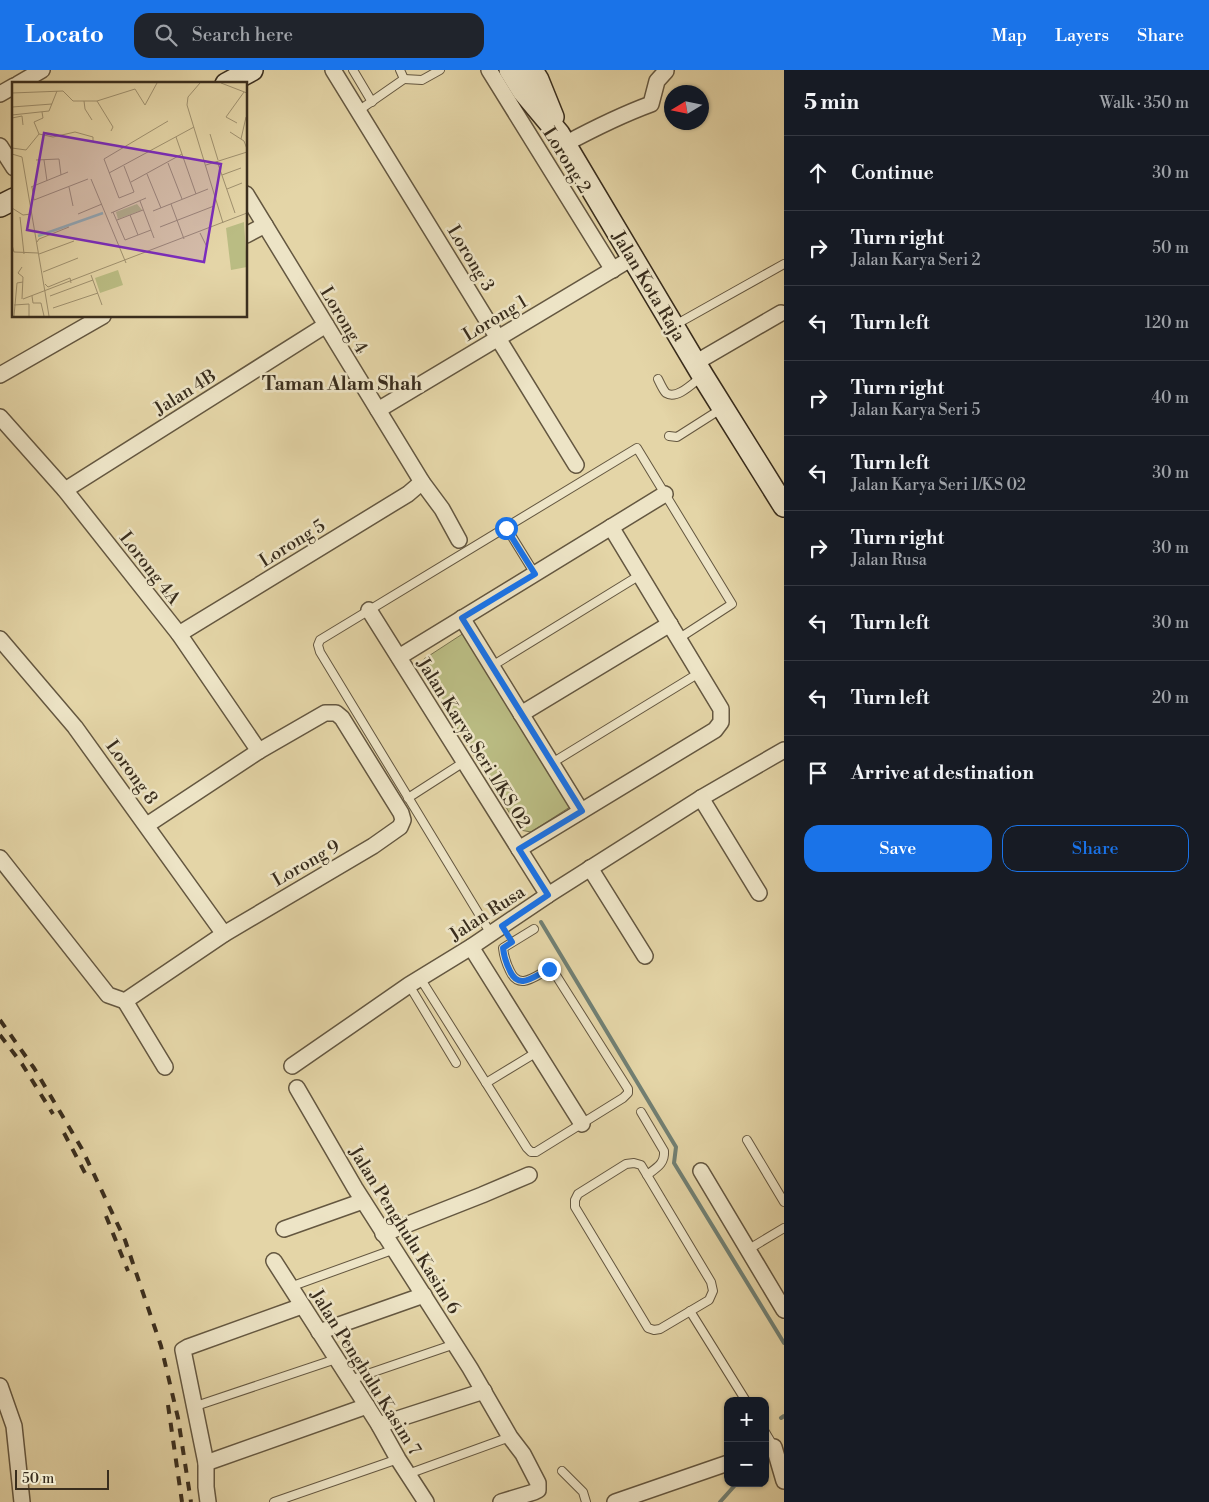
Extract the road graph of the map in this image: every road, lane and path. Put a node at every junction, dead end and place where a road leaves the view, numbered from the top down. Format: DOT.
graph roads {
  1 [pos="42,70"];
  2 [pos="252,70"];
  3 [pos="334,70"];
  4 [pos="354,70"];
  5 [pos="400,70"];
  6 [pos="440,70"];
  7 [pos="489,70"];
  8 [pos="510,70"];
  9 [pos="532,70"];
  10 [pos="666,71"];
  11 [pos="24,77"];
  12 [pos="404,79"];
  13 [pos="230,82"];
  14 [pos="12,87"];
  15 [pos="0,94"];
  16 [pos="372,102"];
  17 [pos="358,111"];
  18 [pos="562,139"];
  19 [pos="0,146"];
  20 [pos="12,165"];
  21 [pos="248,197"];
  22 [pos="12,200"];
  23 [pos="0,206"];
  24 [pos="265,225"];
  25 [pos="248,234"];
  26 [pos="632,258"];
  27 [pos="784,264"];
  28 [pos="613,270"];
  29 [pos="782,312"];
  30 [pos="99,318"];
  31 [pos="326,325"];
  32 [pos="673,326"];
  33 [pos="498,339"];
  34 [pos="699,370"];
  35 [pos="0,374"];
  36 [pos="658,379"];
  37 [pos="723,408"];
  38 [pos="378,410"];
  39 [pos="0,417"];
  40 [pos="669,436"];
  41 [pos="576,465"];
  42 [pos="422,482"];
  43 [pos="65,490"];
  44 [pos="665,494"];
  45 [pos="782,499"];
  46 [pos="611,527"];
  47 [pos="506,528"];
  48 [pos="459,540"];
  49 [pos="535,574"];
  50 [pos="640,575"];
  51 [pos="369,610"];
  52 [pos="462,618"];
  53 [pos="670,624"];
  54 [pos="179,634"];
  55 [pos="0,639"];
  56 [pos="678,639"];
  57 [pos="399,658"];
  58 [pos="492,666"];
  59 [pos="699,673"];
  60 [pos="521,714"];
  61 [pos="784,750"];
  62 [pos="259,752"];
  63 [pos="464,762"];
  64 [pos="552,763"];
  65 [pos="408,798"];
  66 [pos="701,798"];
  67 [pos="582,811"];
  68 [pos="147,825"];
  69 [pos="519,849"];
  70 [pos="0,858"];
  71 [pos="590,868"];
  72 [pos="759,893"];
  73 [pos="548,895"];
  74 [pos="534,929"];
  75 [pos="496,930"];
  76 [pos="224,934"];
  77 [pos="512,942"];
  78 [pos="470,947"];
  79 [pos="645,956"];
  80 [pos="415,982"];
  81 [pos="125,1001"];
  82 [pos="537,1052"];
  83 [pos="456,1063"];
  84 [pos="292,1066"];
  85 [pos="165,1067"];
  86 [pos="486,1083"];
  87 [pos="297,1088"];
  88 [pos="641,1112"];
  89 [pos="582,1124"];
  90 [pos="747,1140"];
  91 [pos="701,1172"];
  92 [pos="529,1175"];
  93 [pos="647,1175"];
  94 [pos="363,1201"];
  95 [pos="784,1202"];
  96 [pos="784,1228"];
  97 [pos="284,1229"];
  98 [pos="383,1234"];
  99 [pos="395,1249"];
  100 [pos="749,1249"];
  101 [pos="274,1262"];
  102 [pos="290,1287"];
  103 [pos="424,1295"];
  104 [pos="302,1306"];
  105 [pos="784,1310"];
  106 [pos="690,1311"];
  107 [pos="319,1332"];
  108 [pos="455,1344"];
  109 [pos="336,1359"];
  110 [pos="350,1380"];
  111 [pos="0,1386"];
  112 [pos="484,1391"];
  113 [pos="744,1397"];
  114 [pos="196,1406"];
  115 [pos="367,1406"];
  116 [pos="379,1424"];
  117 [pos="510,1437"];
  118 [pos="774,1447"];
  119 [pos="398,1459"];
  120 [pos="206,1462"];
  121 [pos="724,1465"];
  122 [pos="562,1471"];
  123 [pos="408,1474"];
  124 [pos="784,1481"];
  125 [pos="654,1496"];
  126 [pos="22,1502"];
  127 [pos="208,1502"];
  128 [pos="274,1502"];
  129 [pos="426,1502"];
  130 [pos="501,1502"];
  131 [pos="586,1502"];
  132 [pos="615,1502"];
  1 -- 11 [label="street"];
  2 -- 13 [label="main road"];
  3 -- 17 [label="street, Lorong 3"];
  4 -- 16 [label="lane"];
  5 -- 12 [label="lane"];
  6 -- 12 [label="lane"];
  7 -- 28 [label="street, Lorong 2"];
  8 -- 18 [label="main road, Jalan Kota Raja"];
  9 -- 18 [label="main road"];
  10 -- 18 [label="street"];
  12 -- 16 [label="lane"];
  14 -- 15 [label="street"];
  16 -- 17 [label="lane"];
  17 -- 33 [label="street, Lorong 3"];
  18 -- 26 [label="main road, Jalan Kota Raja"];
  19 -- 20 [label="street"];
  21 -- 24 [label="street, Lorong 4"];
  22 -- 23 [label="main road"];
  24 -- 25 [label="street"];
  24 -- 31 [label="street, Lorong 4"];
  26 -- 28 [label="street, Lorong 1"];
  26 -- 32 [label="main road, Jalan Kota Raja"];
  27 -- 32 [label="lane"];
  28 -- 33 [label="street, Lorong 1"];
  29 -- 34 [label="street"];
  30 -- 35 [label="street"];
  31 -- 38 [label="street, Lorong 4"];
  31 -- 43 [label="street, Jalan 4B"];
  32 -- 34 [label="main road, Jalan Kota Raja"];
  33 -- 38 [label="street, Lorong 1"];
  33 -- 41 [label="street, Lorong 3"];
  34 -- 36 [label="lane"];
  34 -- 37 [label="main road, Jalan Kota Raja"];
  37 -- 40 [label="lane"];
  37 -- 45 [label="main road, Jalan Kota Raja"];
  38 -- 42 [label="street, Lorong 4"];
  39 -- 43 [label="street, Lorong 4A"];
  42 -- 48 [label="street, Lorong 4"];
  42 -- 54 [label="street, Lorong 5"];
  43 -- 54 [label="street, Lorong 4A"];
  44 -- 46 [label="street"];
  44 -- 47 [label="lane"];
  44 -- 56 [label="lane"];
  46 -- 49 [label="street"];
  46 -- 50 [label="street"];
  47 -- 49 [label="lane"];
  47 -- 51 [label="lane"];
  49 -- 52 [label="street"];
  50 -- 53 [label="street"];
  50 -- 58 [label="lane"];
  51 -- 57 [label="street, Jalan Karya Seri 1/KS 02"];
  51 -- 65 [label="lane"];
  52 -- 57 [label="street"];
  52 -- 58 [label="street"];
  53 -- 56 [label="street"];
  53 -- 60 [label="street"];
  54 -- 62 [label="street, Lorong 4A"];
  55 -- 68 [label="street, Lorong 8"];
  56 -- 59 [label="street"];
  57 -- 63 [label="street, Jalan Karya Seri 1/KS 02"];
  58 -- 60 [label="street"];
  59 -- 64 [label="lane"];
  59 -- 67 [label="street"];
  60 -- 64 [label="street"];
  61 -- 66 [label="street, Jalan Rusa"];
  62 -- 68 [label="street"];
  62 -- 76 [label="street, Lorong 9"];
  63 -- 65 [label="lane"];
  63 -- 69 [label="street, Jalan Karya Seri 1/KS 02"];
  64 -- 67 [label="street"];
  65 -- 75 [label="lane"];
  66 -- 71 [label="street, Jalan Rusa"];
  66 -- 72 [label="street"];
  67 -- 69 [label="street"];
  68 -- 76 [label="street, Lorong 8"];
  69 -- 73 [label="street, Jalan Karya Seri 1/KS 02"];
  70 -- 81 [label="street"];
  71 -- 73 [label="street, Jalan Rusa"];
  71 -- 79 [label="street"];
  73 -- 75 [label="street, Jalan Rusa"];
  74 -- 77 [label="lane"];
  75 -- 77 [label="lane"];
  75 -- 78 [label="street, Jalan Rusa"];
  76 -- 81 [label="street, Lorong 9"];
  77 -- 89 [label="lane"];
  78 -- 80 [label="street, Jalan Rusa"];
  78 -- 82 [label="street"];
  80 -- 83 [label="lane"];
  80 -- 84 [label="street, Jalan Rusa"];
  80 -- 86 [label="lane"];
  81 -- 85 [label="street"];
  82 -- 86 [label="lane"];
  82 -- 89 [label="street"];
  86 -- 89 [label="lane"];
  87 -- 94 [label="street, Jalan Penghulu Kasim 6"];
  88 -- 93 [label="lane"];
  90 -- 95 [label="lane"];
  91 -- 100 [label="street"];
  92 -- 98 [label="street"];
  93 -- 106 [label="lane"];
  93 -- 106 [label="lane"];
  94 -- 97 [label="street"];
  94 -- 98 [label="street, Jalan Penghulu Kasim 6"];
  96 -- 100 [label="lane"];
  98 -- 99 [label="street, Jalan Penghulu Kasim 6"];
  99 -- 102 [label="lane"];
  99 -- 103 [label="street, Jalan Penghulu Kasim 6"];
  100 -- 105 [label="street"];
  101 -- 102 [label="street, Jalan Penghulu Kasim 7"];
  102 -- 104 [label="street, Jalan Penghulu Kasim 7"];
  103 -- 107 [label="street"];
  103 -- 108 [label="street, Jalan Penghulu Kasim 6"];
  104 -- 107 [label="street, Jalan Penghulu Kasim 7"];
  104 -- 114 [label="street"];
  106 -- 113 [label="lane"];
  107 -- 109 [label="street, Jalan Penghulu Kasim 7"];
  108 -- 110 [label="lane"];
  108 -- 112 [label="street, Jalan Penghulu Kasim 6"];
  109 -- 110 [label="street, Jalan Penghulu Kasim 7"];
  109 -- 114 [label="lane"];
  110 -- 115 [label="street, Jalan Penghulu Kasim 7"];
  111 -- 126 [label="street"];
  112 -- 116 [label="street"];
  112 -- 117 [label="street, Jalan Penghulu Kasim 6"];
  114 -- 120 [label="street"];
  115 -- 116 [label="street, Jalan Penghulu Kasim 7"];
  115 -- 120 [label="street"];
  116 -- 119 [label="street, Jalan Penghulu Kasim 7"];
  117 -- 123 [label="lane"];
  117 -- 130 [label="street, Jalan Penghulu Kasim 6"];
  118 -- 124 [label="street"];
  119 -- 123 [label="street, Jalan Penghulu Kasim 7"];
  119 -- 128 [label="lane"];
  120 -- 127 [label="street"];
  121 -- 125 [label="street"];
  122 -- 131 [label="lane"];
  123 -- 129 [label="street, Jalan Penghulu Kasim 7"];
  125 -- 132 [label="street"];
}
